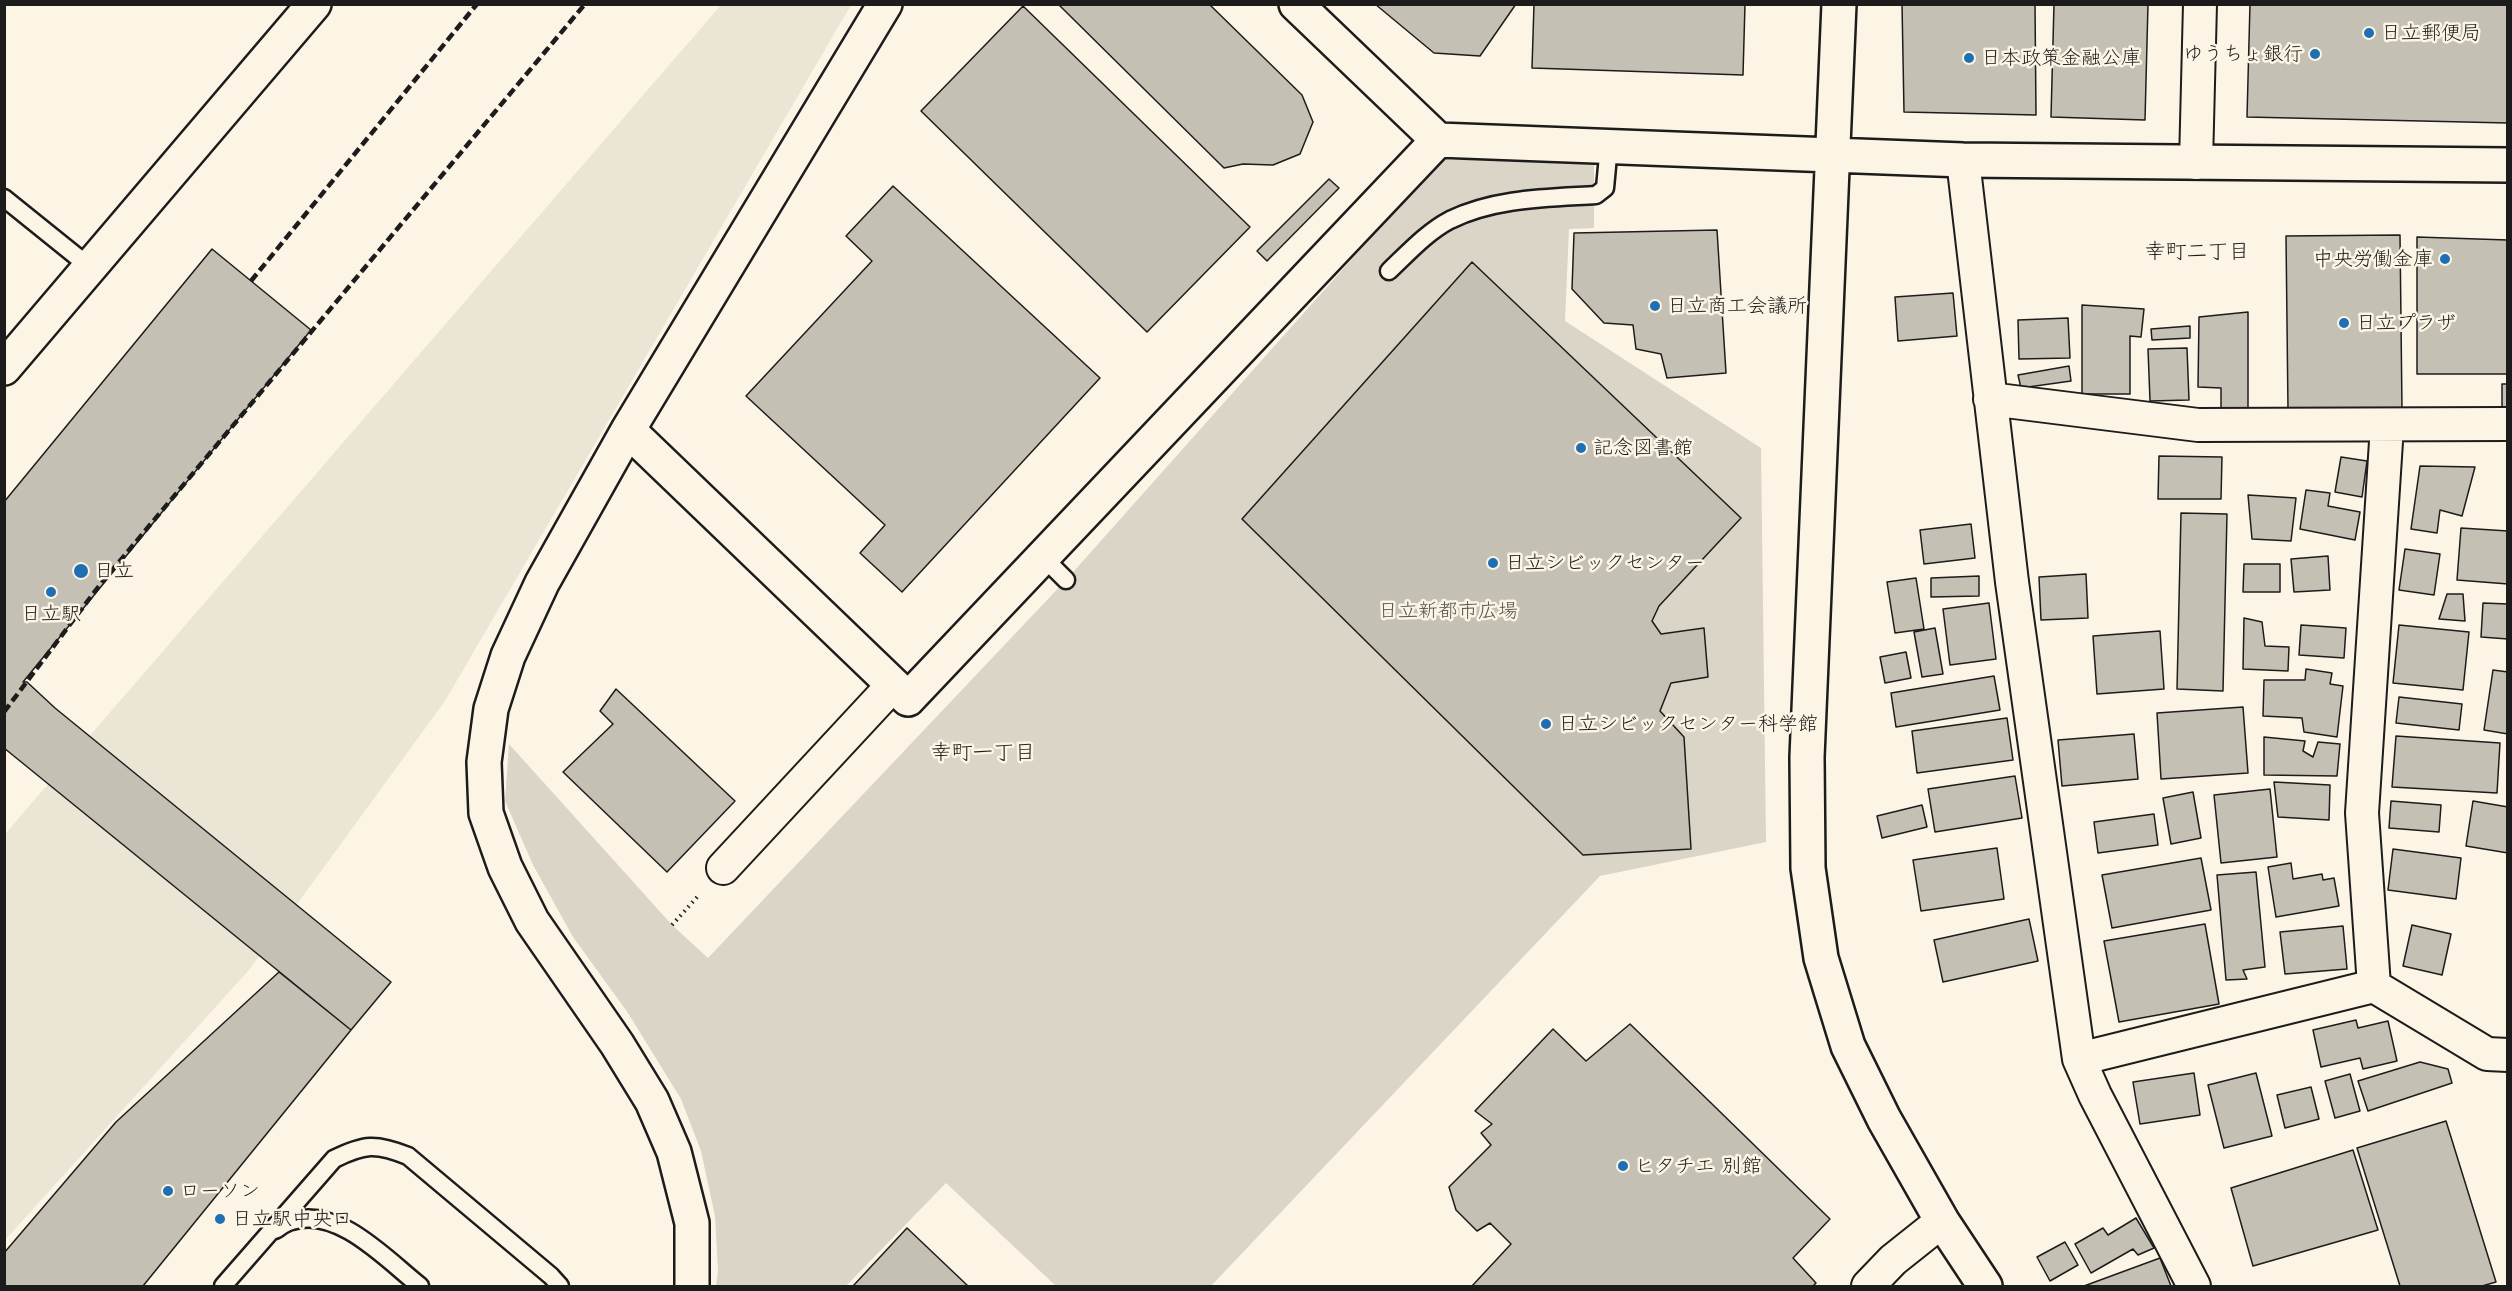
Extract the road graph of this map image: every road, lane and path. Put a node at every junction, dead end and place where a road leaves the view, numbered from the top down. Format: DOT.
graph roads {
  1 [pos="314,4"];
  2 [pos="885,4"];
  3 [pos="1296,4"];
  4 [pos="1839,4"];
  5 [pos="2200,4"];
  6 [pos="1438,141"];
  7 [pos="1609,145"];
  8 [pos="1833,155"];
  9 [pos="1963,160"];
  10 [pos="2196,163"];
  11 [pos="2508,165"];
  12 [pos="4,198"];
  13 [pos="91,268"];
  14 [pos="1389,271"];
  15 [pos="4,368"];
  16 [pos="1990,399"];
  17 [pos="2508,424"];
  18 [pos="2387,426"];
  19 [pos="628,430"];
  20 [pos="1043,557"];
  21 [pos="1066,580"];
  22 [pos="893,685"];
  23 [pos="723,868"];
  24 [pos="2374,986"];
  25 [pos="2508,1054"];
  26 [pos="2079,1059"];
  27 [pos="1942,1221"];
  28 [pos="267,1234"];
  29 [pos="223,1287"];
  30 [pos="420,1287"];
  31 [pos="560,1287"];
  32 [pos="692,1287"];
  33 [pos="1868,1287"];
  34 [pos="1985,1287"];
  35 [pos="2194,1287"];
  1 -- 13 [label="street"];
  2 -- 19 [label="street"];
  3 -- 6 [label="street"];
  4 -- 8 [label="street"];
  5 -- 10 [label="street"];
  6 -- 7 [label="street"];
  6 -- 20 [label="street"];
  7 -- 8 [label="street"];
  7 -- 14 [label="lane"];
  8 -- 9 [label="street"];
  8 -- 27 [label="street"];
  9 -- 10 [label="street"];
  9 -- 16 [label="street"];
  10 -- 11 [label="street"];
  12 -- 13 [label="lane"];
  13 -- 15 [label="street"];
  16 -- 18 [label="street"];
  16 -- 26 [label="street"];
  17 -- 18 [label="street"];
  18 -- 24 [label="street"];
  19 -- 22 [label="street"];
  19 -- 32 [label="street"];
  20 -- 21 [label="lane"];
  20 -- 22 [label="street"];
  22 -- 23 [label="street"];
  24 -- 25 [label="street"];
  24 -- 26 [label="street"];
  26 -- 35 [label="street"];
  27 -- 33 [label="street"];
  27 -- 34 [label="street"];
  28 -- 29 [label="lane"];
  28 -- 30 [label="lane"];
  28 -- 31 [label="lane"];
}
